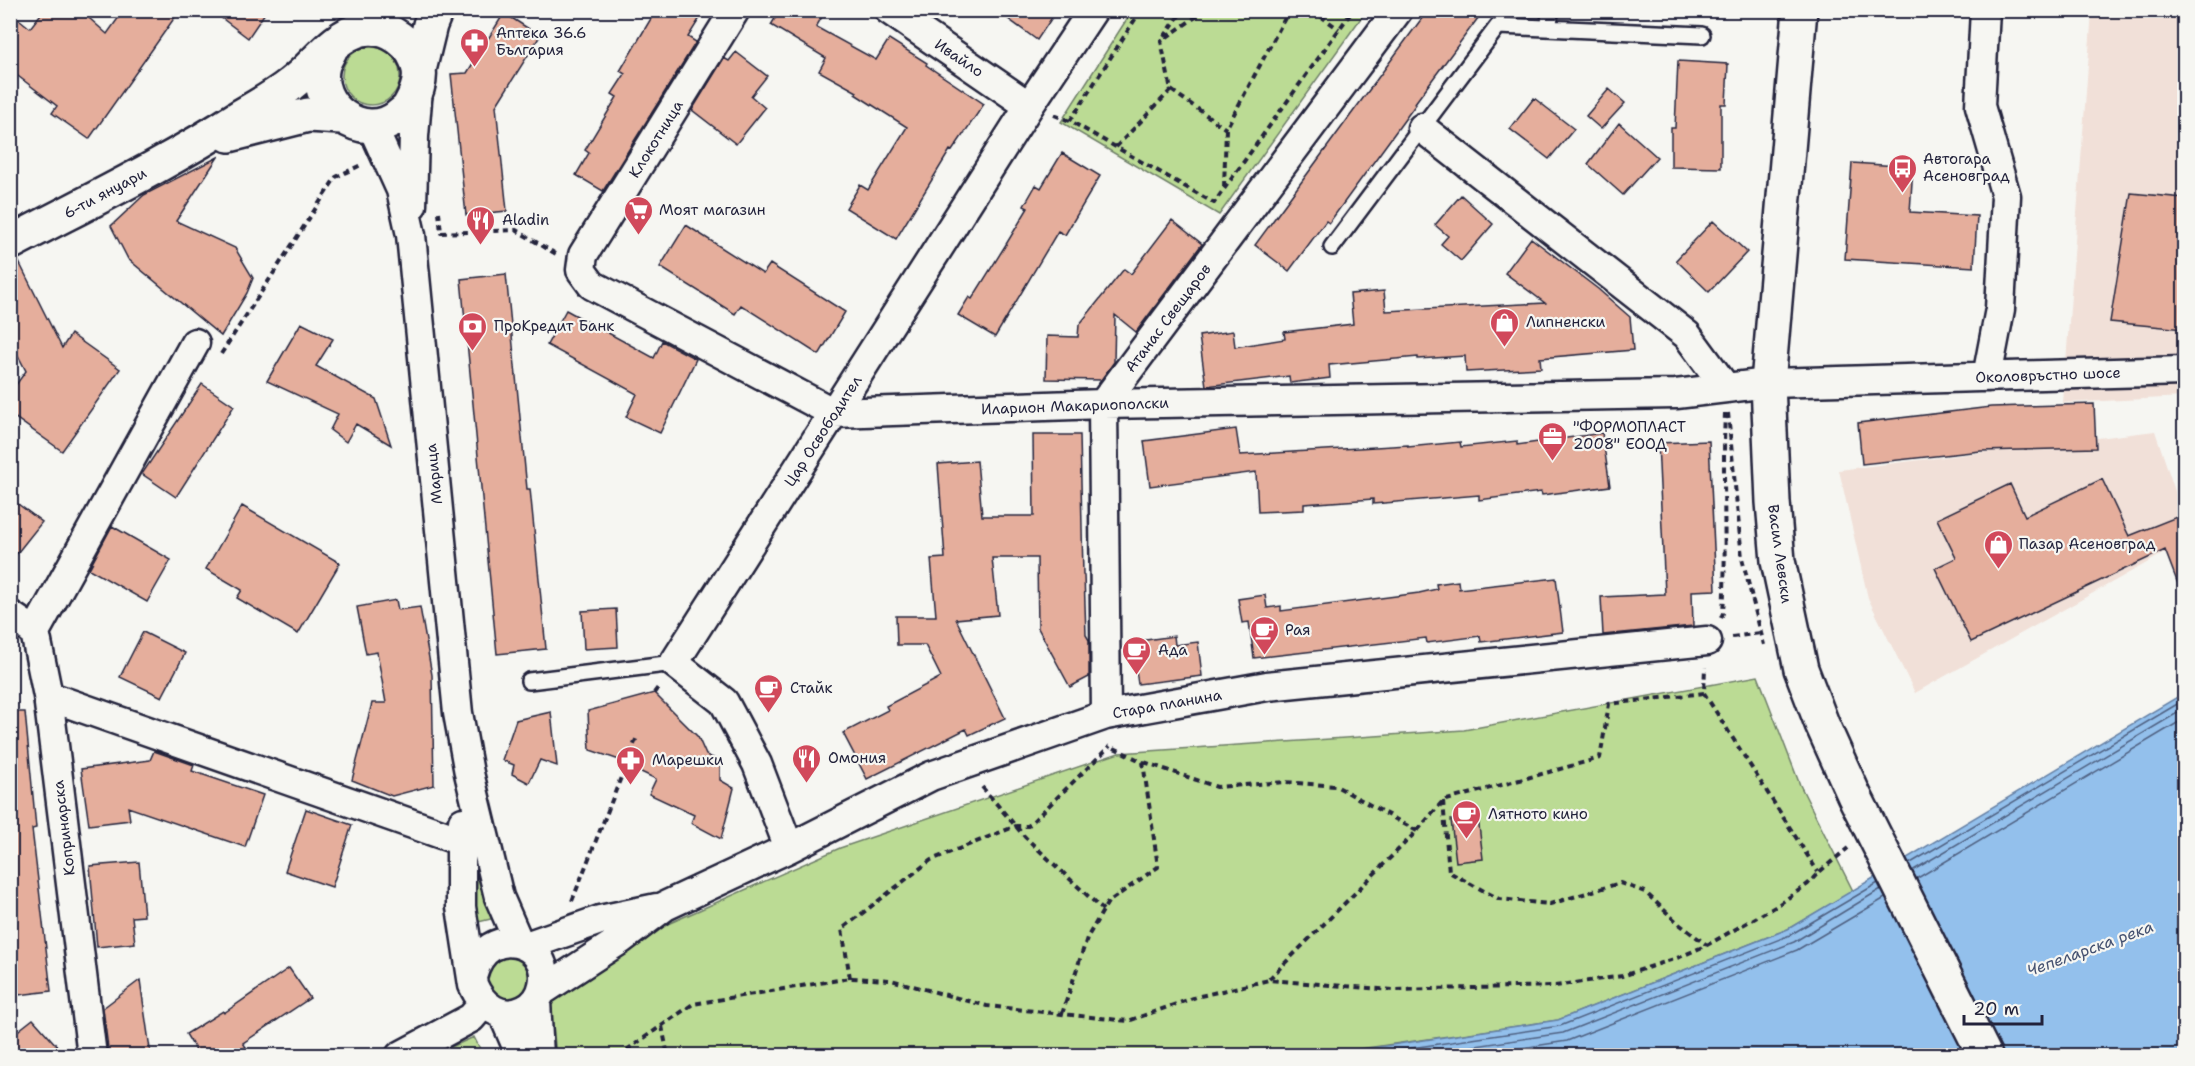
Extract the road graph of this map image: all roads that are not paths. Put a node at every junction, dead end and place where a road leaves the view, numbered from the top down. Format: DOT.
graph roads {
  1 [pos="436,10"];
  2 [pos="735,10"];
  3 [pos="889,10"];
  4 [pos="1093,10"];
  5 [pos="1398,10"];
  6 [pos="1550,10"];
  7 [pos="1800,10"];
  8 [pos="1986,10"];
  9 [pos="1549,28"];
  10 [pos="346,31"];
  11 [pos="1702,35"];
  12 [pos="418,79"];
  13 [pos="1029,106"];
  14 [pos="341,117"];
  15 [pos="1422,128"];
  16 [pos="379,140"];
  17 [pos="199,144"];
  18 [pos="411,235"];
  19 [pos="10,243"];
  20 [pos="1332,247"];
  21 [pos="581,270"];
  22 [pos="195,344"];
  23 [pos="2184,371"];
  24 [pos="1987,377"];
  25 [pos="1768,383"];
  26 [pos="1726,388"];
  27 [pos="1104,404"];
  28 [pos="834,413"];
  29 [pos="10,615"];
  30 [pos="35,632"];
  31 [pos="1707,641"];
  32 [pos="675,663"];
  33 [pos="530,681"];
  34 [pos="48,696"];
  35 [pos="1106,715"];
  36 [pos="469,773"];
  37 [pos="461,841"];
  38 [pos="789,848"];
  39 [pos="665,906"];
  40 [pos="522,945"];
  41 [pos="473,974"];
  42 [pos="539,996"];
  43 [pos="493,1009"];
  44 [pos="92,1056"];
  45 [pos="400,1056"];
  46 [pos="521,1056"];
  47 [pos="539,1056"];
  48 [pos="1985,1056"];
  1 -- 12 [label="main road"];
  2 -- 21 [label="street, Клокотница"];
  3 -- 13 [label="street, Ивайло"];
  4 -- 13 [label="street, Цар Освободител"];
  5 -- 27 [label="street, Атанас Свещаров"];
  6 -- 9 [label="lane"];
  7 -- 25 [label="main road, Васил Левски"];
  8 -- 24 [label="street"];
  9 -- 11 [label="lane"];
  9 -- 15 [label="lane"];
  10 -- 12 [label="main road"];
  10 -- 14 [label="main road"];
  10 -- 17 [label="main road"];
  12 -- 16 [label="main road"];
  12 -- 18 [label="street"];
  13 -- 28 [label="street, Цар Освободител"];
  14 -- 16 [label="main road"];
  14 -- 17 [label="main road"];
  15 -- 20 [label="lane"];
  15 -- 26 [label="street"];
  16 -- 18 [label="street"];
  17 -- 19 [label="main road, 6-ти януари"];
  18 -- 36 [label="street, Марица"];
  21 -- 28 [label="street, Иларион Макариополски"];
  22 -- 30 [label="street"];
  23 -- 24 [label="street, Околовръстно шосе"];
  24 -- 25 [label="street, Околовръстно шосе"];
  25 -- 26 [label="street, Иларион Макариополски"];
  25 -- 48 [label="main road, Васил Левски"];
  26 -- 27 [label="street, Иларион Макариополски"];
  27 -- 28 [label="street, Иларион Макариополски"];
  27 -- 35 [label="street"];
  28 -- 32 [label="street, Цар Освободител"];
  29 -- 30 [label="street"];
  30 -- 34 [label="street, Копринарска"];
  31 -- 35 [label="street, Стара планина"];
  32 -- 33 [label="lane"];
  32 -- 38 [label="street"];
  34 -- 37 [label="street"];
  34 -- 44 [label="street, Копринарска"];
  35 -- 38 [label="street, Стара планина"];
  36 -- 37 [label="street"];
  36 -- 40 [label="street"];
  37 -- 41 [label="street"];
  38 -- 39 [label="street, Стара планина"];
  39 -- 40 [label="street"];
  39 -- 42 [label="street"];
  40 -- 41 [label="street"];
  40 -- 42 [label="street"];
  41 -- 43 [label="street"];
  42 -- 43 [label="street"];
  42 -- 47 [label="street"];
  43 -- 45 [label="street"];
  43 -- 46 [label="street"];
}
